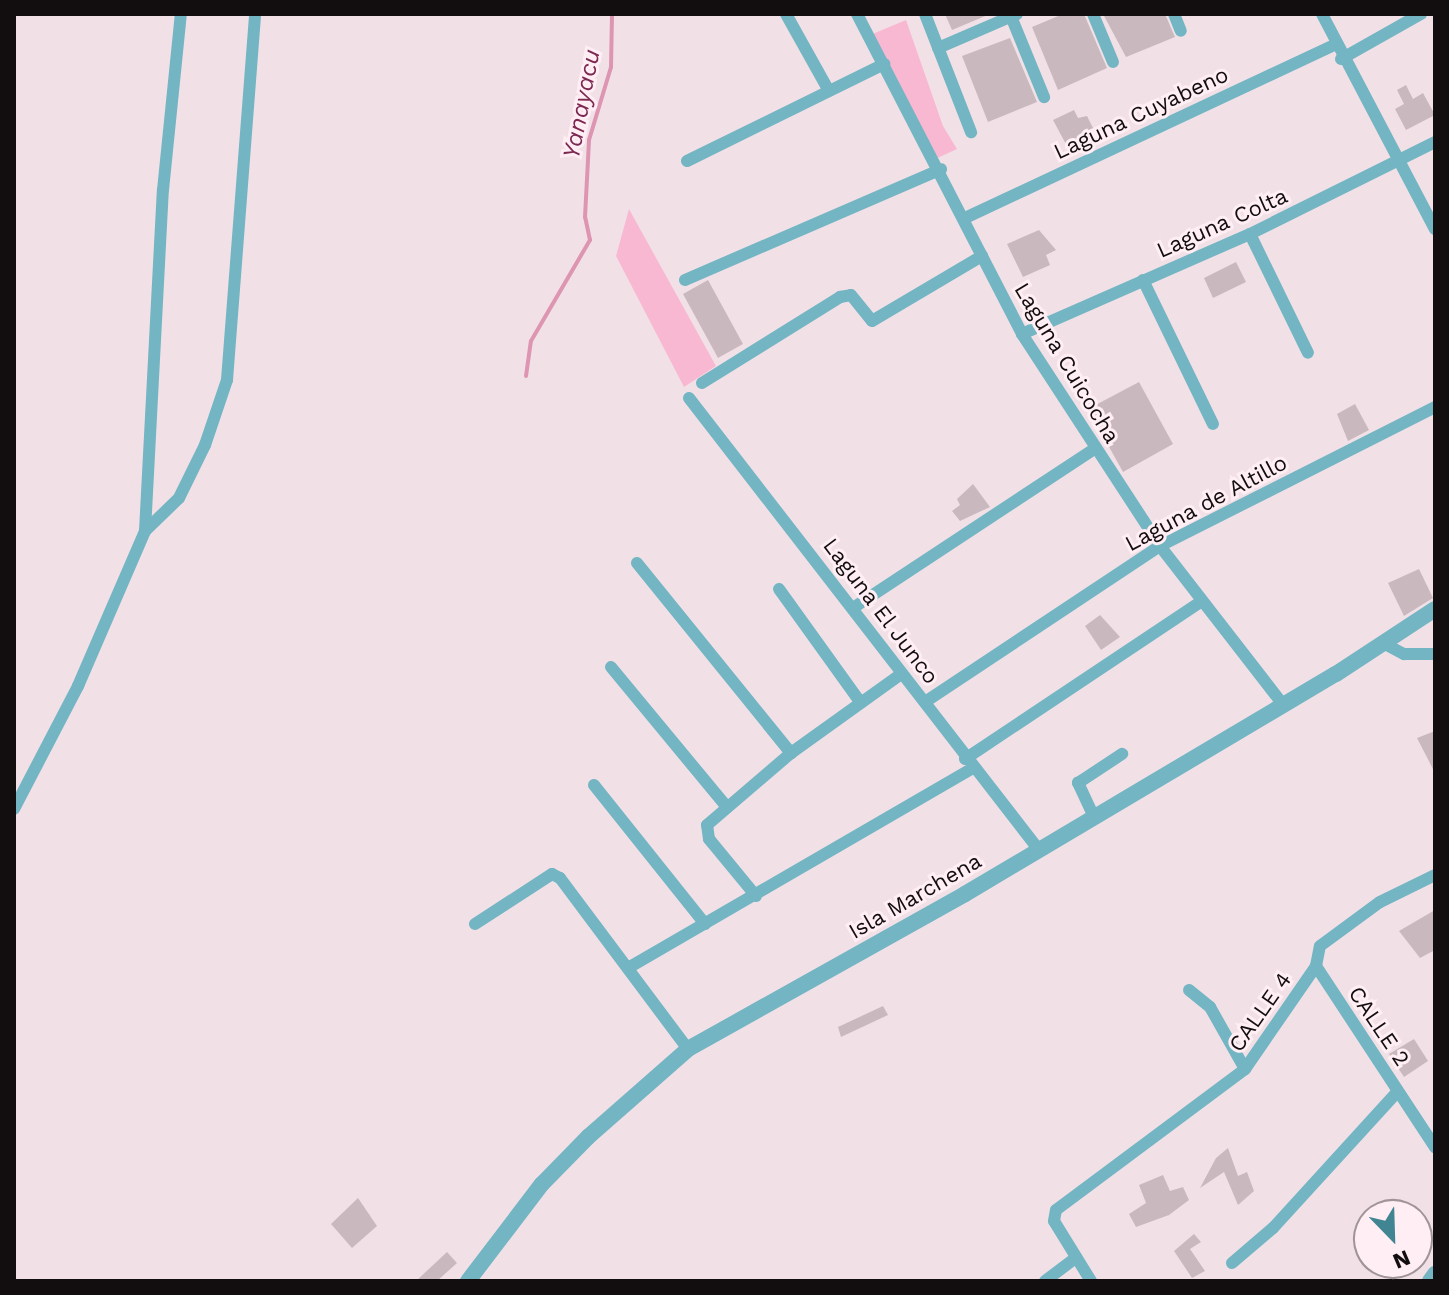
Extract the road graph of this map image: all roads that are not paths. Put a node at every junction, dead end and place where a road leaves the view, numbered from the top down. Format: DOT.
graph roads {
  1 [pos="181,14"];
  2 [pos="255,14"];
  3 [pos="786,14"];
  4 [pos="857,14"];
  5 [pos="925,14"];
  6 [pos="1093,14"];
  7 [pos="1174,14"];
  8 [pos="1322,14"];
  9 [pos="1421,14"];
  10 [pos="1013,15"];
  11 [pos="1181,31"];
  12 [pos="1335,45"];
  13 [pos="938,48"];
  14 [pos="1341,59"];
  15 [pos="1113,62"];
  16 [pos="884,64"];
  17 [pos="829,91"];
  18 [pos="1044,97"];
  19 [pos="971,132"];
  20 [pos="1435,142"];
  21 [pos="687,161"];
  22 [pos="1397,163"];
  23 [pos="941,169"];
  24 [pos="965,218"];
  25 [pos="1435,229"];
  26 [pos="1250,234"];
  27 [pos="982,256"];
  28 [pos="685,280"];
  29 [pos="1143,280"];
  30 [pos="1022,334"];
  31 [pos="1308,353"];
  32 [pos="702,383"];
  33 [pos="689,398"];
  34 [pos="1435,407"];
  35 [pos="1213,424"];
  36 [pos="1094,449"];
  37 [pos="145,531"];
  38 [pos="1160,546"];
  39 [pos="637,563"];
  40 [pos="779,589"];
  41 [pos="1200,602"];
  42 [pos="853,608"];
  43 [pos="1435,609"];
  44 [pos="1383,643"];
  45 [pos="1435,654"];
  46 [pos="611,667"];
  47 [pos="900,675"];
  48 [pos="925,702"];
  49 [pos="861,703"];
  50 [pos="1284,706"];
  51 [pos="791,753"];
  52 [pos="1122,754"];
  53 [pos="969,764"];
  54 [pos="594,785"];
  55 [pos="726,806"];
  56 [pos="14,809"];
  57 [pos="1094,817"];
  58 [pos="1039,850"];
  59 [pos="1435,875"];
  60 [pos="756,896"];
  61 [pos="475,924"];
  62 [pos="705,924"];
  63 [pos="1316,966"];
  64 [pos="628,968"];
  65 [pos="1189,990"];
  66 [pos="688,1049"];
  67 [pos="1245,1069"];
  68 [pos="1398,1091"];
  69 [pos="1435,1147"];
  70 [pos="1076,1258"];
  71 [pos="1232,1263"];
  72 [pos="1435,1274"];
  73 [pos="468,1281"];
  74 [pos="1045,1281"];
  75 [pos="1091,1281"];
  76 [pos="1430,1281"];
  1 -- 37 [label="street"];
  2 -- 37 [label="street"];
  3 -- 17 [label="street"];
  4 -- 16 [label="street, Laguna Cuicocha"];
  5 -- 13 [label="street"];
  6 -- 15 [label="street"];
  7 -- 11 [label="street"];
  8 -- 12 [label="street"];
  9 -- 14 [label="street"];
  10 -- 13 [label="street"];
  10 -- 18 [label="street"];
  12 -- 14 [label="street"];
  12 -- 24 [label="street, Laguna Cuyabeno"];
  13 -- 19 [label="street"];
  14 -- 22 [label="street"];
  16 -- 17 [label="street"];
  16 -- 23 [label="street, Laguna Cuicocha"];
  17 -- 21 [label="street"];
  20 -- 22 [label="street, Laguna Colta"];
  22 -- 25 [label="street"];
  22 -- 26 [label="street, Laguna Colta"];
  23 -- 24 [label="street, Laguna Cuicocha"];
  23 -- 28 [label="street"];
  24 -- 27 [label="street, Laguna Cuicocha"];
  26 -- 29 [label="street, Laguna Colta"];
  26 -- 31 [label="street"];
  27 -- 30 [label="street, Laguna Cuicocha"];
  27 -- 32 [label="street"];
  29 -- 30 [label="street, Laguna Colta"];
  29 -- 35 [label="street"];
  30 -- 36 [label="street, Laguna Cuicocha"];
  33 -- 42 [label="street, Laguna El Junco"];
  34 -- 38 [label="street, Laguna de Altillo"];
  36 -- 38 [label="street, Laguna Cuicocha"];
  36 -- 42 [label="street"];
  37 -- 56 [label="street"];
  38 -- 41 [label="street, Laguna Cuicocha"];
  38 -- 48 [label="street, Laguna de Altillo"];
  39 -- 51 [label="street"];
  40 -- 49 [label="street"];
  41 -- 50 [label="street, Laguna Cuicocha"];
  41 -- 53 [label="street"];
  42 -- 47 [label="street, Laguna El Junco"];
  43 -- 44 [label="street, Isla Marchena"];
  44 -- 45 [label="street"];
  44 -- 50 [label="street, Isla Marchena"];
  46 -- 55 [label="street"];
  47 -- 48 [label="street, Laguna El Junco"];
  47 -- 49 [label="street"];
  48 -- 53 [label="street, Laguna El Junco"];
  49 -- 51 [label="street"];
  50 -- 57 [label="street, Isla Marchena"];
  51 -- 55 [label="street"];
  52 -- 57 [label="street"];
  53 -- 58 [label="street, Laguna El Junco"];
  53 -- 60 [label="street"];
  54 -- 62 [label="street"];
  55 -- 60 [label="street"];
  57 -- 58 [label="street, Isla Marchena"];
  58 -- 66 [label="street, Isla Marchena"];
  59 -- 63 [label="street, CALLE 4"];
  60 -- 62 [label="street"];
  61 -- 64 [label="street"];
  62 -- 64 [label="street"];
  63 -- 67 [label="street, CALLE 4"];
  63 -- 68 [label="street, CALLE 2"];
  64 -- 66 [label="street"];
  65 -- 67 [label="street"];
  66 -- 73 [label="street, Isla Marchena"];
  67 -- 70 [label="street, CALLE 4"];
  68 -- 69 [label="street, CALLE 2"];
  68 -- 71 [label="street"];
  70 -- 74 [label="street"];
  70 -- 75 [label="street"];
  72 -- 76 [label="street"];
}
